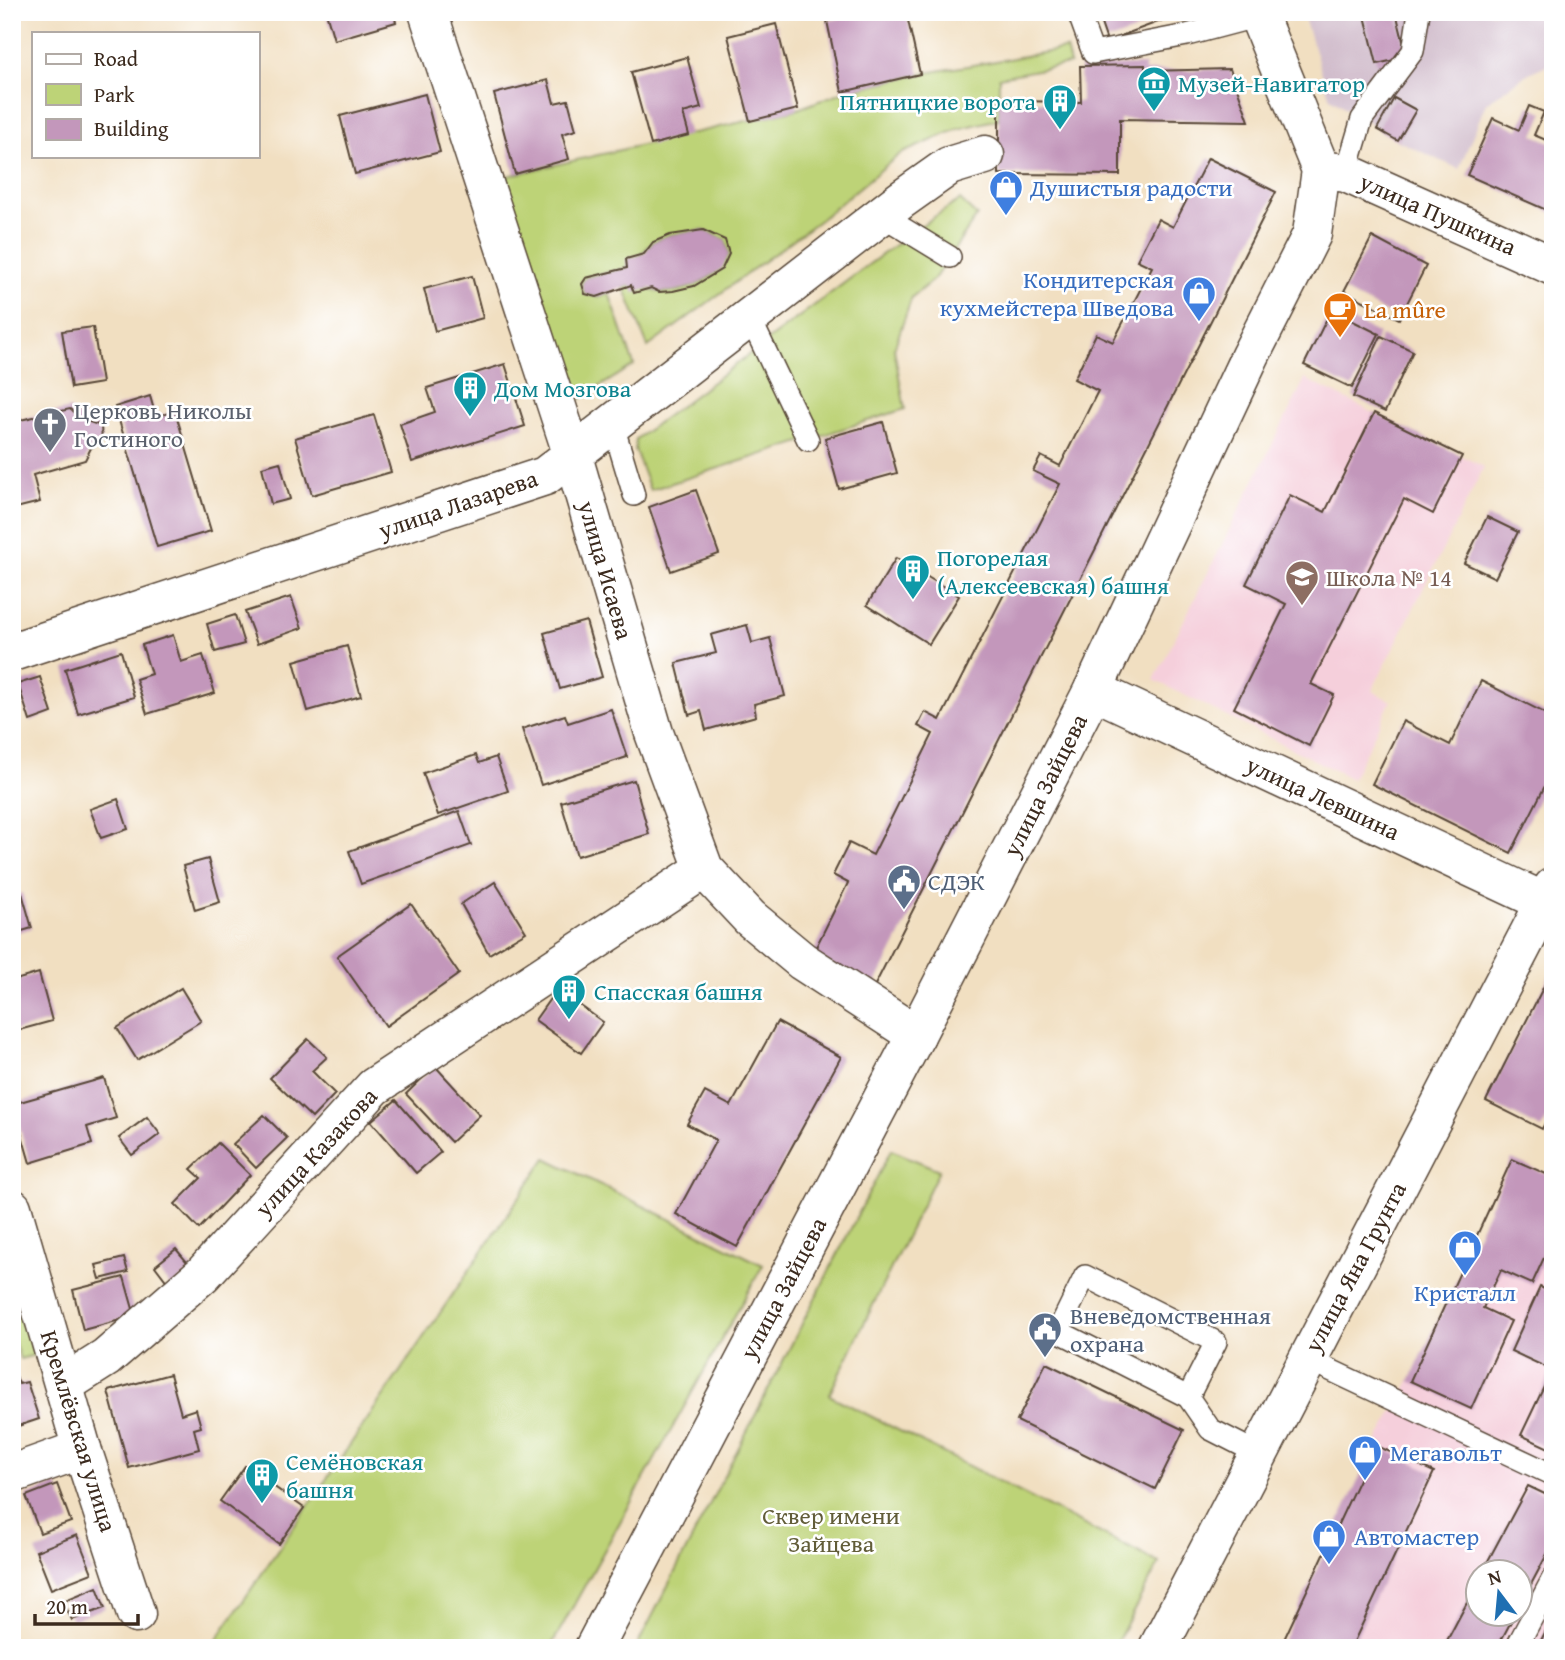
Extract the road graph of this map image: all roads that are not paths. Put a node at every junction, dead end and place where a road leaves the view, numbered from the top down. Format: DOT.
graph roads {
  1 [pos="428,12"];
  2 [pos="1079,12"];
  3 [pos="1419,12"];
  4 [pos="1258,14"];
  5 [pos="985,155"];
  6 [pos="1334,171"];
  7 [pos="881,215"];
  8 [pos="950,257"];
  9 [pos="1553,266"];
  10 [pos="750,316"];
  11 [pos="612,422"];
  12 [pos="808,440"];
  13 [pos="572,453"];
  14 [pos="634,495"];
  15 [pos="12,652"];
  16 [pos="1093,690"];
  17 [pos="704,869"];
  18 [pos="1550,899"];
  19 [pos="916,1035"];
  20 [pos="12,1208"];
  21 [pos="1307,1359"];
  22 [pos="65,1384"];
  23 [pos="1188,1396"];
  24 [pos="82,1449"];
  25 [pos="1259,1454"];
  26 [pos="12,1474"];
  27 [pos="1553,1475"];
  28 [pos="1553,1578"];
  29 [pos="136,1614"];
  30 [pos="594,1648"];
  31 [pos="1158,1648"];
  32 [pos="1516,1648"];
  1 -- 13 [label="street, улица Исаева"];
  2 -- 4 [label="lane"];
  3 -- 6 [label="lane"];
  4 -- 6 [label="street, улица Зайцева"];
  5 -- 7 [label="street, улица Лазарева"];
  6 -- 9 [label="street, улица Пушкина"];
  6 -- 16 [label="street, улица Зайцева"];
  7 -- 8 [label="lane"];
  7 -- 10 [label="street, улица Лазарева"];
  10 -- 11 [label="street, улица Лазарева"];
  10 -- 12 [label="lane"];
  11 -- 13 [label="street, улица Лазарева"];
  11 -- 14 [label="lane"];
  13 -- 15 [label="street, улица Лазарева"];
  13 -- 17 [label="street, улица Исаева"];
  16 -- 18 [label="street, улица Левшина"];
  16 -- 19 [label="street, улица Зайцева"];
  17 -- 19 [label="street, улица Исаева"];
  17 -- 22 [label="street, улица Казакова"];
  18 -- 21 [label="street, улица Яна Грунта"];
  19 -- 30 [label="street, улица Зайцева"];
  20 -- 22 [label="street, Кремлёвская улица"];
  21 -- 25 [label="street, улица Яна Грунта"];
  21 -- 27 [label="lane"];
  22 -- 24 [label="street, Кремлёвская улица"];
  23 -- 23 [label="lane"];
  23 -- 25 [label="lane"];
  24 -- 26 [label="street"];
  24 -- 29 [label="street, Кремлёвская улица"];
  25 -- 31 [label="street, улица Яна Грунта"];
  28 -- 32 [label="lane"];
}
